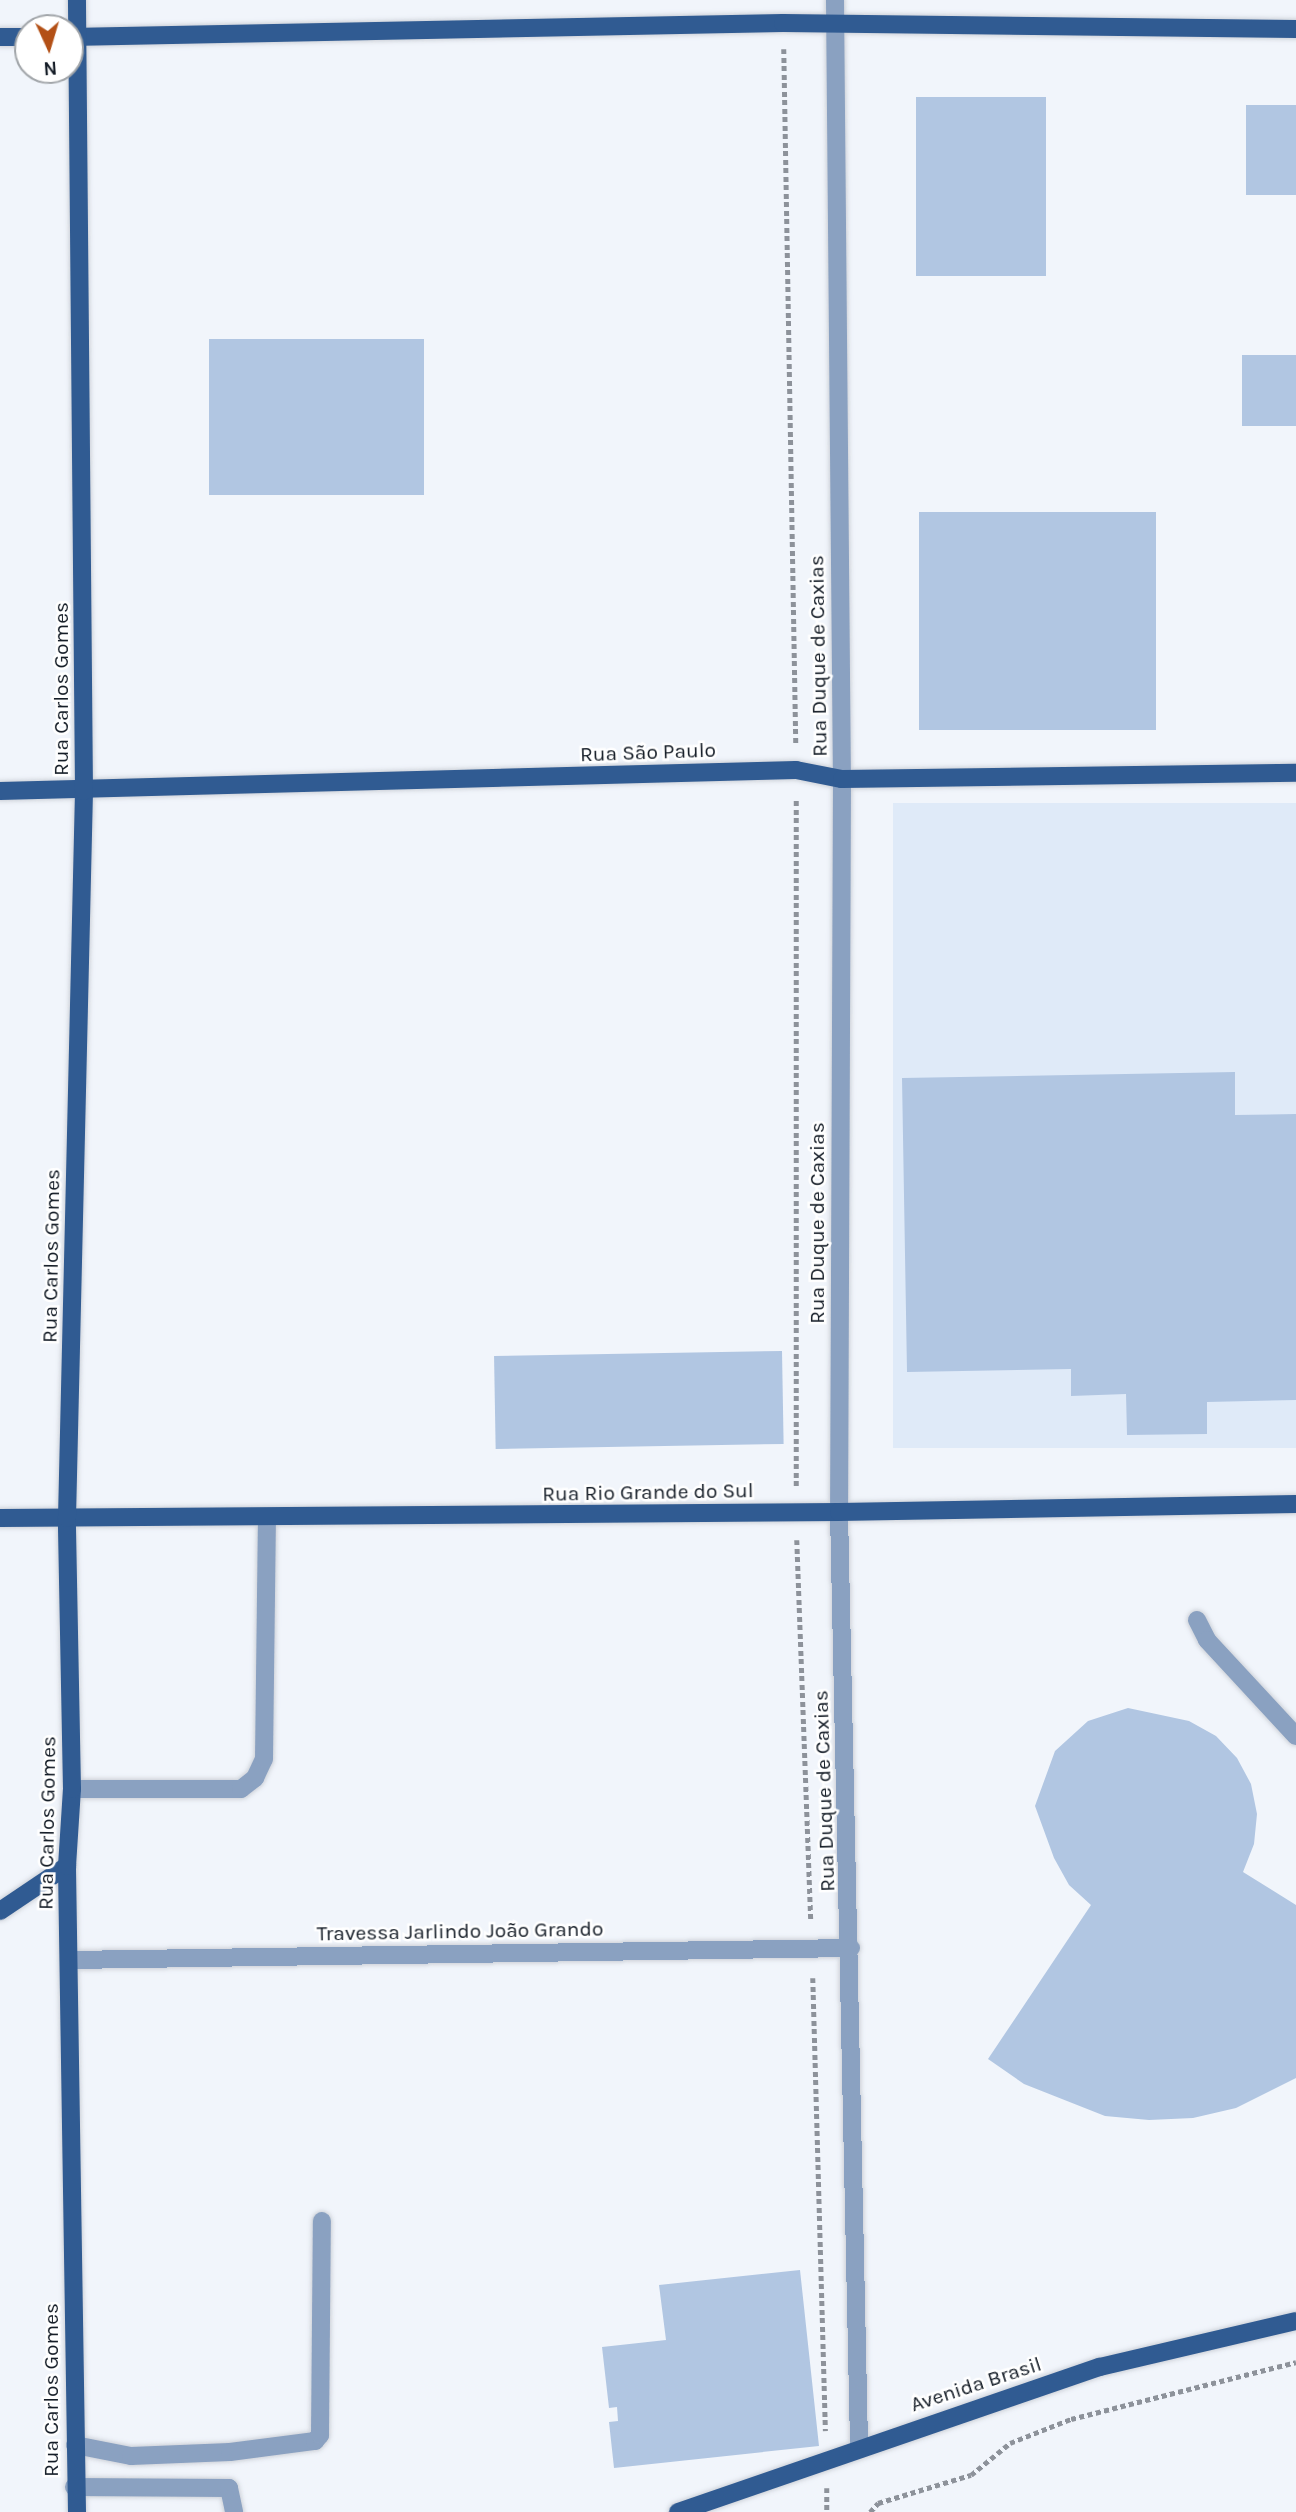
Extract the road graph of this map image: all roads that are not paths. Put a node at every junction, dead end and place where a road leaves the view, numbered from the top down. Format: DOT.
graph roads {
  1 [pos="835,0"];
  2 [pos="835,23"];
  3 [pos="1296,29"];
  4 [pos="84,37"];
  5 [pos="75,84"];
  6 [pos="1296,774"];
  7 [pos="842,779"];
  8 [pos="0,791"];
  9 [pos="84,791"];
  10 [pos="1296,1504"];
  11 [pos="839,1513"];
  12 [pos="0,1518"];
  13 [pos="67,1518"];
  14 [pos="267,1518"];
  15 [pos="1197,1620"];
  16 [pos="1296,1736"];
  17 [pos="72,1789"];
  18 [pos="67,1866"];
  19 [pos="0,1911"];
  20 [pos="851,1948"];
  21 [pos="70,1960"];
  22 [pos="322,2221"];
  23 [pos="1296,2321"];
  24 [pos="75,2445"];
  25 [pos="859,2446"];
  26 [pos="74,2487"];
  27 [pos="77,2512"];
  28 [pos="234,2512"];
  29 [pos="678,2512"];
  1 -- 2 [label="street, Rua Duque de Caxias"];
  2 -- 3 [label="main road"];
  2 -- 4 [label="main road"];
  2 -- 7 [label="street, Rua Duque de Caxias"];
  5 -- 9 [label="main road, Rua Carlos Gomes"];
  6 -- 7 [label="main road, Rua São Paulo"];
  7 -- 9 [label="main road, Rua São Paulo"];
  7 -- 11 [label="street, Rua Duque de Caxias"];
  8 -- 9 [label="main road, Rua São Paulo"];
  9 -- 13 [label="main road, Rua Carlos Gomes"];
  10 -- 11 [label="main road, Rua Rio Grande do Sul"];
  11 -- 14 [label="main road, Rua Rio Grande do Sul"];
  11 -- 20 [label="street, Rua Duque de Caxias"];
  12 -- 13 [label="main road, Rua Rio Grande do Sul"];
  13 -- 14 [label="main road, Rua Rio Grande do Sul"];
  13 -- 17 [label="main road, Rua Carlos Gomes"];
  14 -- 17 [label="street"];
  15 -- 16 [label="street"];
  17 -- 18 [label="main road, Rua Carlos Gomes"];
  18 -- 19 [label="main road"];
  18 -- 21 [label="main road, Rua Carlos Gomes"];
  20 -- 21 [label="street, Travessa Jarlindo João Grando"];
  20 -- 25 [label="street, Rua Duque de Caxias"];
  21 -- 24 [label="main road, Rua Carlos Gomes"];
  22 -- 24 [label="street"];
  23 -- 25 [label="main road, Avenida Brasil"];
  24 -- 26 [label="main road, Rua Carlos Gomes"];
  25 -- 29 [label="main road, Avenida Brasil"];
  26 -- 27 [label="main road, Rua Carlos Gomes"];
  26 -- 28 [label="street"];
}
